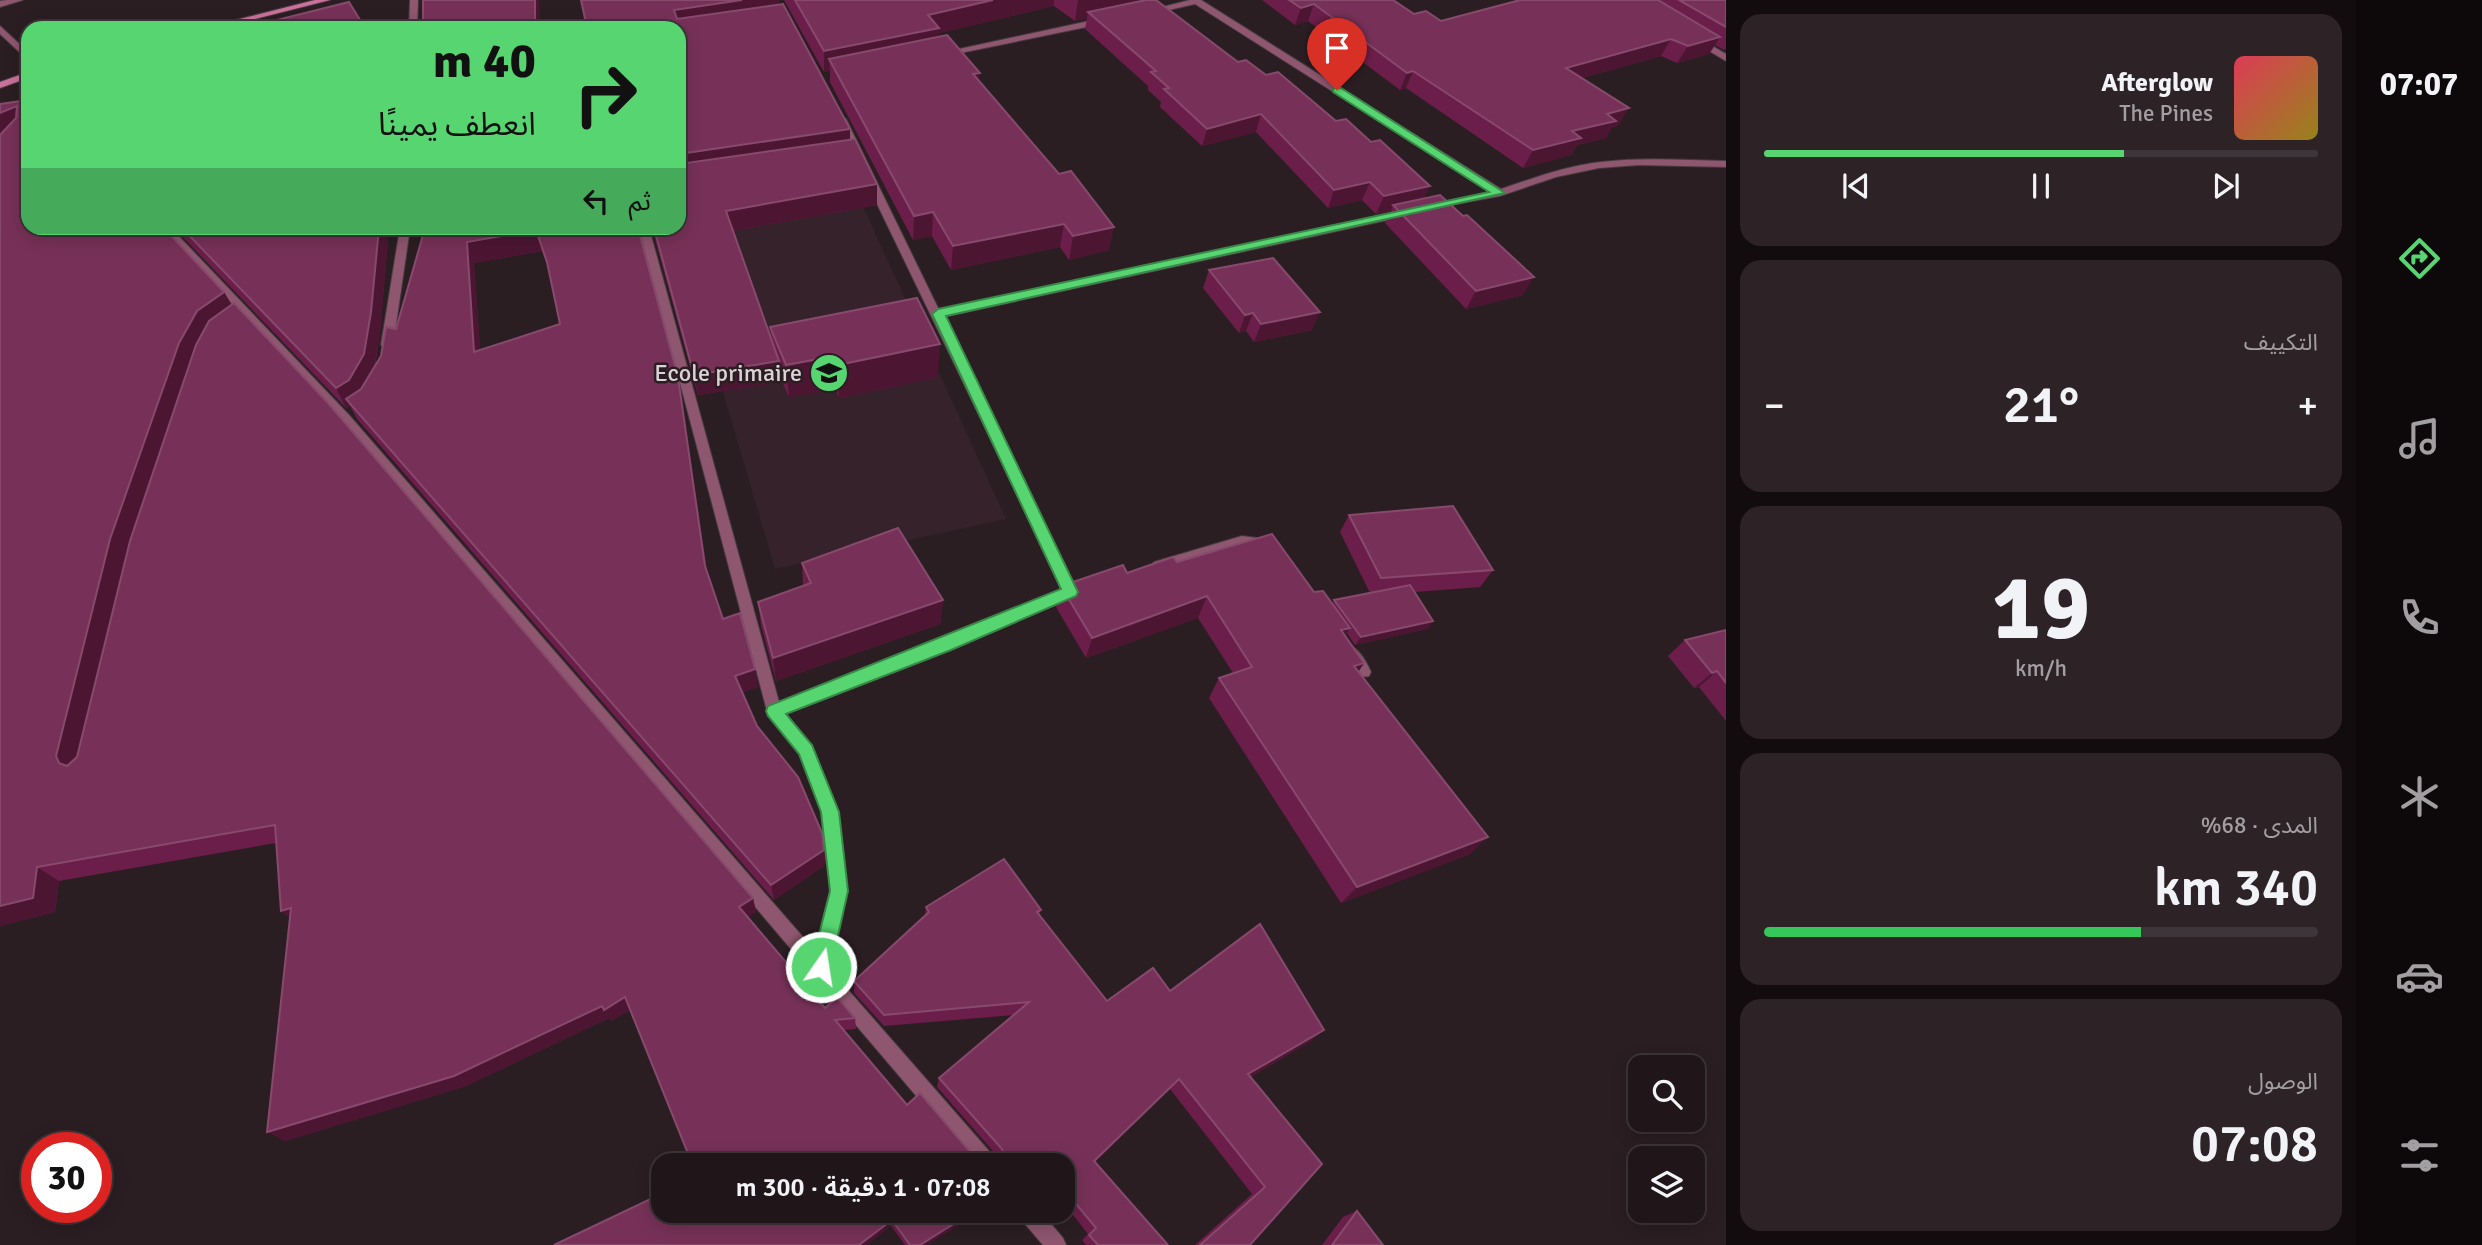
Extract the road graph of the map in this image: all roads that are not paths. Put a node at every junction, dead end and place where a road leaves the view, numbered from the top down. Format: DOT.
graph roads {
  1 [pos="19,0"];
  2 [pos="326,0"];
  3 [pos="414,0"];
  4 [pos="1196,1"];
  5 [pos="0,4"];
  6 [pos="1130,15"];
  7 [pos="1116,18"];
  8 [pos="238,21"];
  9 [pos="413,21"];
  10 [pos="0,29"];
  11 [pos="1683,32"];
  12 [pos="21,50"];
  13 [pos="928,56"];
  14 [pos="1726,58"];
  15 [pos="21,78"];
  16 [pos="0,85"];
  17 [pos="837,111"];
  18 [pos="860,154"];
  19 [pos="847,156"];
  20 [pos="1726,164"];
  21 [pos="1500,193"];
  22 [pos="172,235"];
  23 [pos="404,235"];
  24 [pos="646,235"];
  25 [pos="938,314"];
  26 [pos="384,362"];
  27 [pos="1280,554"];
  28 [pos="1150,568"];
  29 [pos="1341,640"];
  30 [pos="1364,672"];
  31 [pos="774,711"];
  32 [pos="821,967"];
  33 [pos="978,1153"];
  34 [pos="1037,1223"];
  35 [pos="1056,1245"];
  1 -- 5 [label="street"];
  2 -- 8 [label="main road"];
  3 -- 9 [label="street"];
  4 -- 6 [label="street"];
  4 -- 21 [label="street"];
  7 -- 13 [label="street"];
  10 -- 12 [label="street"];
  11 -- 14 [label="street"];
  15 -- 16 [label="main road"];
  17 -- 18 [label="street"];
  18 -- 19 [label="street"];
  18 -- 25 [label="street"];
  20 -- 21 [label="street"];
  21 -- 25 [label="street"];
  22 -- 32 [label="street"];
  23 -- 26 [label="street"];
  24 -- 31 [label="street"];
  25 -- 31 [label="street"];
  27 -- 28 [label="street"];
  29 -- 30 [label="street"];
  31 -- 32 [label="street"];
  32 -- 33 [label="street"];
  34 -- 35 [label="street"];
}
